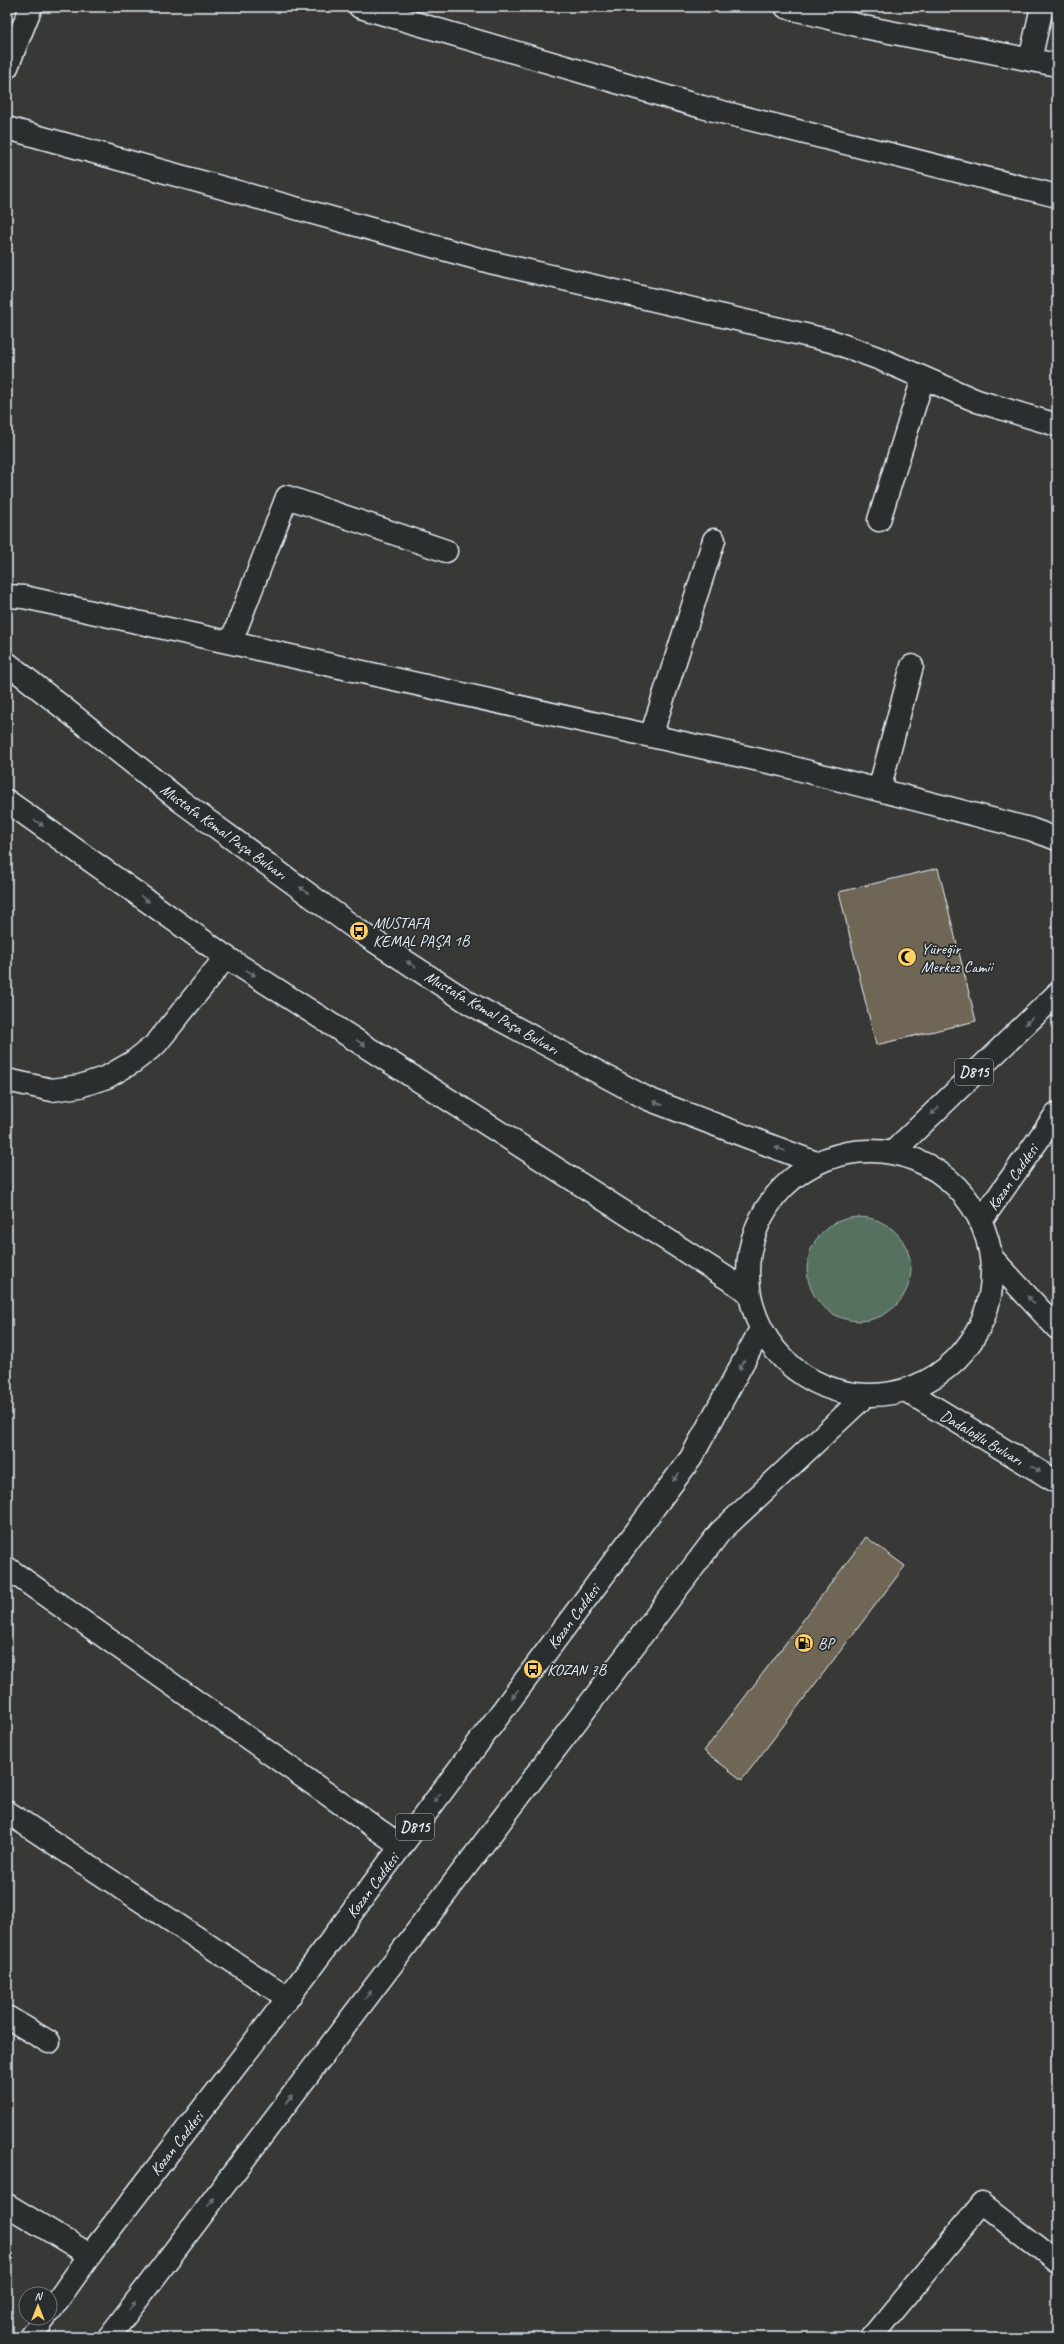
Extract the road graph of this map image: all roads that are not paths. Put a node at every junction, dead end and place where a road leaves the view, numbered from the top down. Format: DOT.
graph roads {
  1 [pos="31,7"];
  2 [pos="360,7"];
  3 [pos="786,7"];
  4 [pos="1042,7"];
  5 [pos="1030,60"];
  6 [pos="1057,65"];
  7 [pos="7,67"];
  8 [pos="7,128"];
  9 [pos="1057,196"];
  10 [pos="923,378"];
  11 [pos="1057,425"];
  12 [pos="879,520"];
  13 [pos="714,540"];
  14 [pos="446,551"];
  15 [pos="7,596"];
  16 [pos="230,642"];
  17 [pos="7,663"];
  18 [pos="912,666"];
  19 [pos="651,736"];
  20 [pos="879,790"];
  21 [pos="7,800"];
  22 [pos="1057,839"];
  23 [pos="226,957"];
  24 [pos="1057,994"];
  25 [pos="7,1080"];
  26 [pos="1057,1113"];
  27 [pos="892,1153"];
  28 [pos="816,1163"];
  29 [pos="981,1221"];
  30 [pos="992,1258"];
  31 [pos="747,1291"];
  32 [pos="1057,1328"];
  33 [pos="760,1331"];
  34 [pos="907,1391"];
  35 [pos="865,1396"];
  36 [pos="1057,1482"];
  37 [pos="7,1568"];
  38 [pos="7,1812"];
  39 [pos="401,1846"];
  40 [pos="288,1998"];
  41 [pos="7,2017"];
  42 [pos="50,2042"];
  43 [pos="7,2205"];
  44 [pos="90,2255"];
  45 [pos="1057,2262"];
  46 [pos="58,2300"];
  47 [pos="39,2326"];
  48 [pos="31,2337"];
  49 [pos="109,2337"];
  50 [pos="872,2337"];
  1 -- 7 [label="main road"];
  2 -- 9 [label="main road"];
  3 -- 5 [label="main road"];
  4 -- 5 [label="main road"];
  5 -- 6 [label="main road"];
  8 -- 10 [label="main road"];
  10 -- 11 [label="main road"];
  10 -- 12 [label="main road"];
  13 -- 19 [label="main road"];
  14 -- 16 [label="main road"];
  15 -- 16 [label="main road"];
  16 -- 19 [label="main road"];
  28 -- 17 [label="main road, Mustafa Kemal Paşa Bulvarı, one-way"];
  18 -- 20 [label="main road"];
  19 -- 20 [label="main road"];
  20 -- 22 [label="main road"];
  21 -- 23 [label="main road, one-way"];
  23 -- 25 [label="main road"];
  23 -- 31 [label="main road, one-way"];
  24 -- 27 [label="main road, D815, one-way"];
  26 -- 29 [label="main road, Kozan Caddesi"];
  27 -- 28 [label="main road"];
  27 -- 29 [label="main road"];
  28 -- 31 [label="main road"];
  29 -- 30 [label="main road"];
  32 -- 30 [label="main road, one-way"];
  30 -- 34 [label="main road"];
  31 -- 33 [label="main road"];
  33 -- 35 [label="main road"];
  33 -- 39 [label="main road, Kozan Caddesi / D815, one-way"];
  34 -- 35 [label="main road"];
  34 -- 36 [label="main road, Dadaloğlu Bulvarı, one-way"];
  49 -- 35 [label="main road, one-way"];
  37 -- 39 [label="main road"];
  38 -- 40 [label="main road"];
  39 -- 40 [label="main road, Kozan Caddesi / D815"];
  40 -- 44 [label="main road, Kozan Caddesi / D815"];
  41 -- 42 [label="main road"];
  43 -- 44 [label="main road"];
  44 -- 46 [label="main road, Kozan Caddesi / D815"];
  45 -- 50 [label="main road"];
  47 -- 48 [label="main road"];
}
